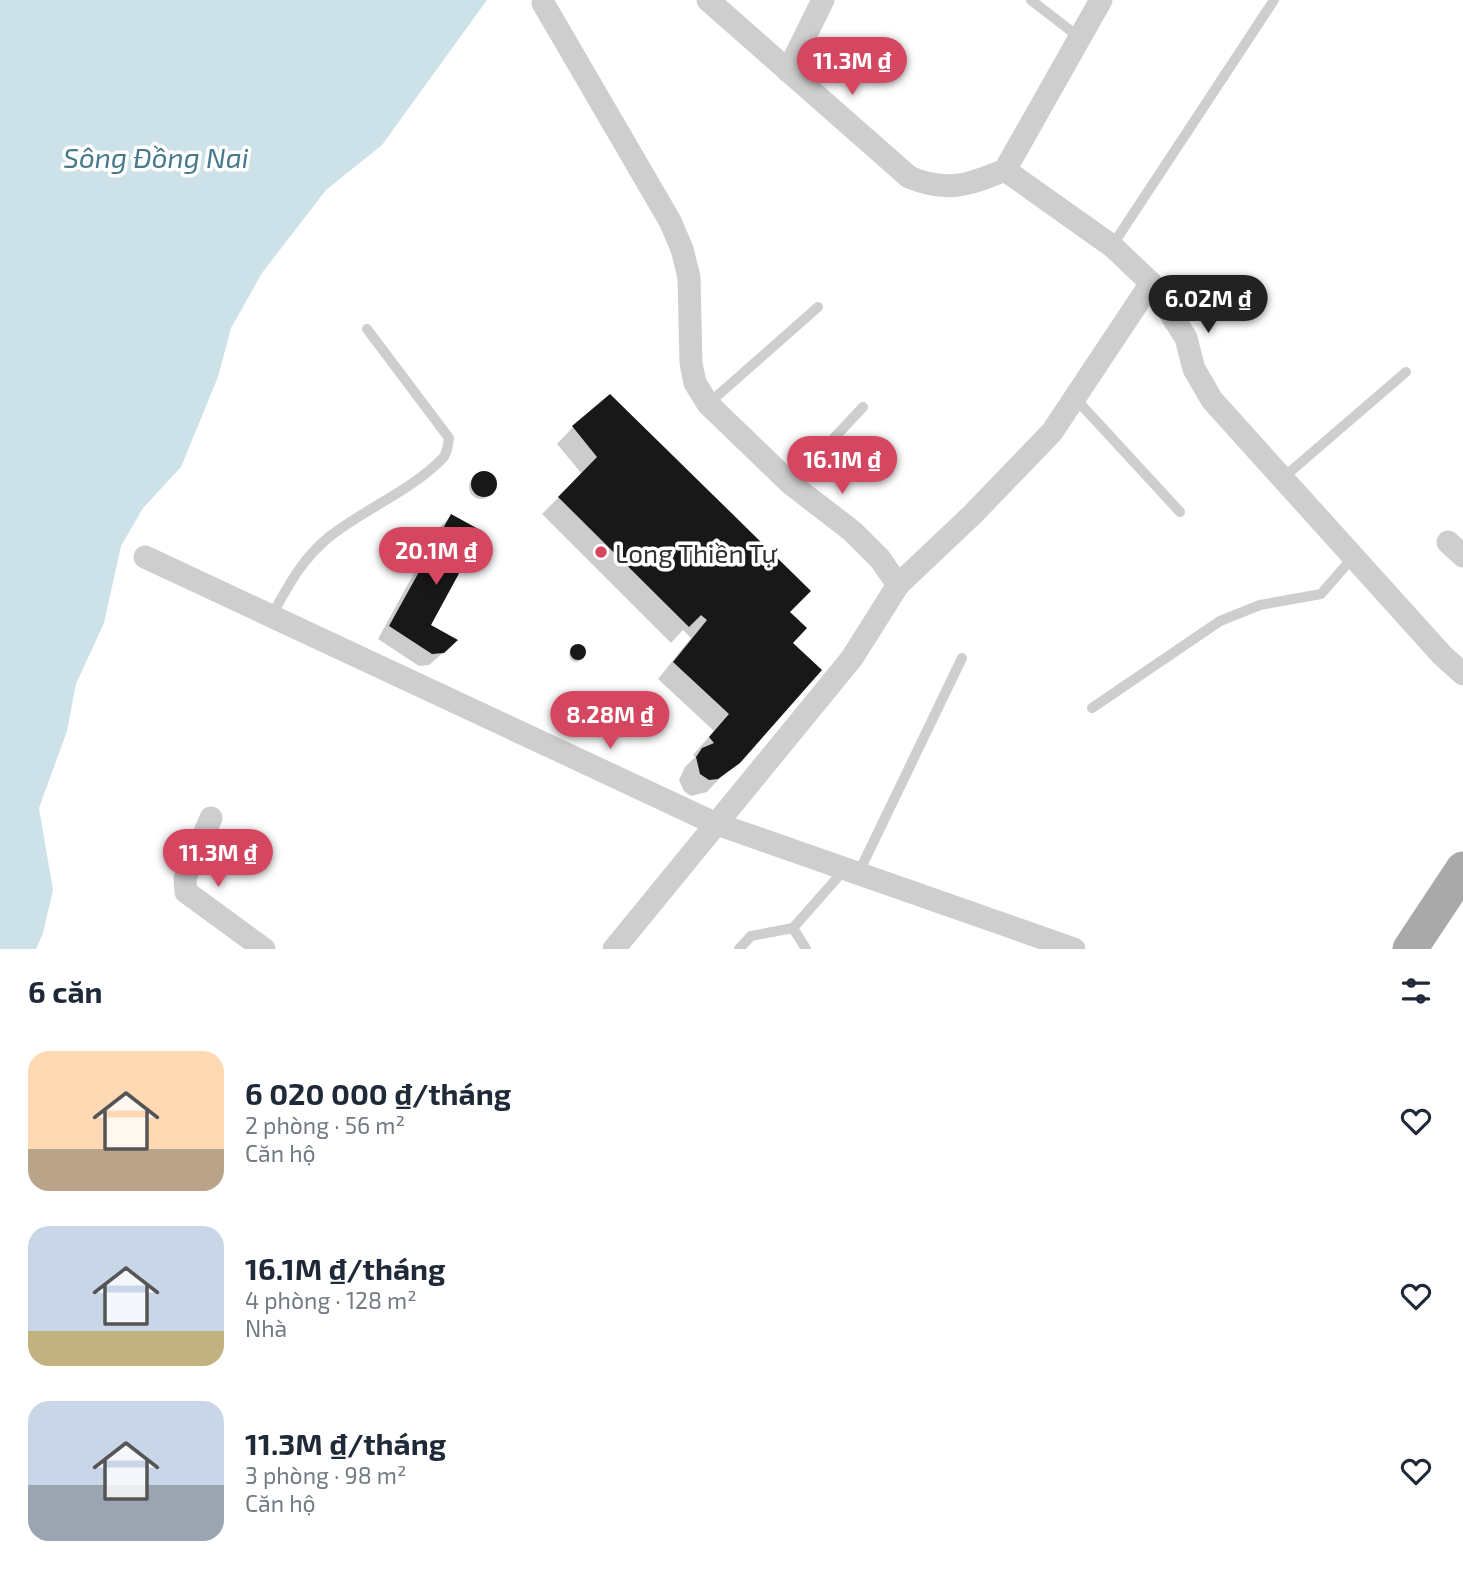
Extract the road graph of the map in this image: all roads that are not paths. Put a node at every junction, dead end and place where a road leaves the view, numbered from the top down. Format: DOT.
graph roads {
  1 [pos="708,0"];
  2 [pos="823,0"];
  3 [pos="1031,0"];
  4 [pos="1101,0"];
  5 [pos="1274,0"];
  6 [pos="543,3"];
  7 [pos="1080,38"];
  8 [pos="788,71"];
  9 [pos="1005,170"];
  10 [pos="1112,246"];
  11 [pos="1151,283"];
  12 [pos="818,307"];
  13 [pos="367,329"];
  14 [pos="1406,372"];
  15 [pos="1074,397"];
  16 [pos="708,404"];
  17 [pos="863,407"];
  18 [pos="1284,477"];
  19 [pos="791,484"];
  20 [pos="1180,512"];
  21 [pos="1354,556"];
  22 [pos="145,557"];
  23 [pos="898,585"];
  24 [pos="272,615"];
  25 [pos="962,658"];
  26 [pos="1463,674"];
  27 [pos="1093,708"];
  28 [pos="211,818"];
  29 [pos="714,823"];
  30 [pos="1463,869"];
  31 [pos="851,871"];
  32 [pos="793,928"];
  33 [pos="264,949"];
  34 [pos="614,949"];
  35 [pos="739,949"];
  36 [pos="806,949"];
  37 [pos="1074,949"];
  38 [pos="1410,949"];
  1 -- 8 [label="street"];
  2 -- 8 [label="street"];
  3 -- 7 [label="lane"];
  4 -- 7 [label="street"];
  5 -- 10 [label="lane"];
  6 -- 16 [label="street"];
  7 -- 9 [label="street"];
  8 -- 9 [label="street"];
  9 -- 10 [label="street"];
  10 -- 11 [label="street"];
  11 -- 15 [label="street"];
  11 -- 18 [label="street"];
  12 -- 16 [label="lane"];
  13 -- 24 [label="lane"];
  14 -- 18 [label="lane"];
  15 -- 20 [label="lane"];
  15 -- 23 [label="street"];
  16 -- 19 [label="street"];
  17 -- 19 [label="lane"];
  18 -- 21 [label="street"];
  19 -- 23 [label="street"];
  21 -- 26 [label="street"];
  21 -- 27 [label="lane"];
  22 -- 24 [label="street"];
  23 -- 29 [label="street"];
  24 -- 29 [label="street"];
  25 -- 31 [label="lane"];
  28 -- 33 [label="street"];
  29 -- 31 [label="street"];
  29 -- 34 [label="street"];
  30 -- 38 [label="main road"];
  31 -- 32 [label="lane"];
  31 -- 37 [label="street"];
  32 -- 35 [label="lane"];
  32 -- 36 [label="lane"];
}
